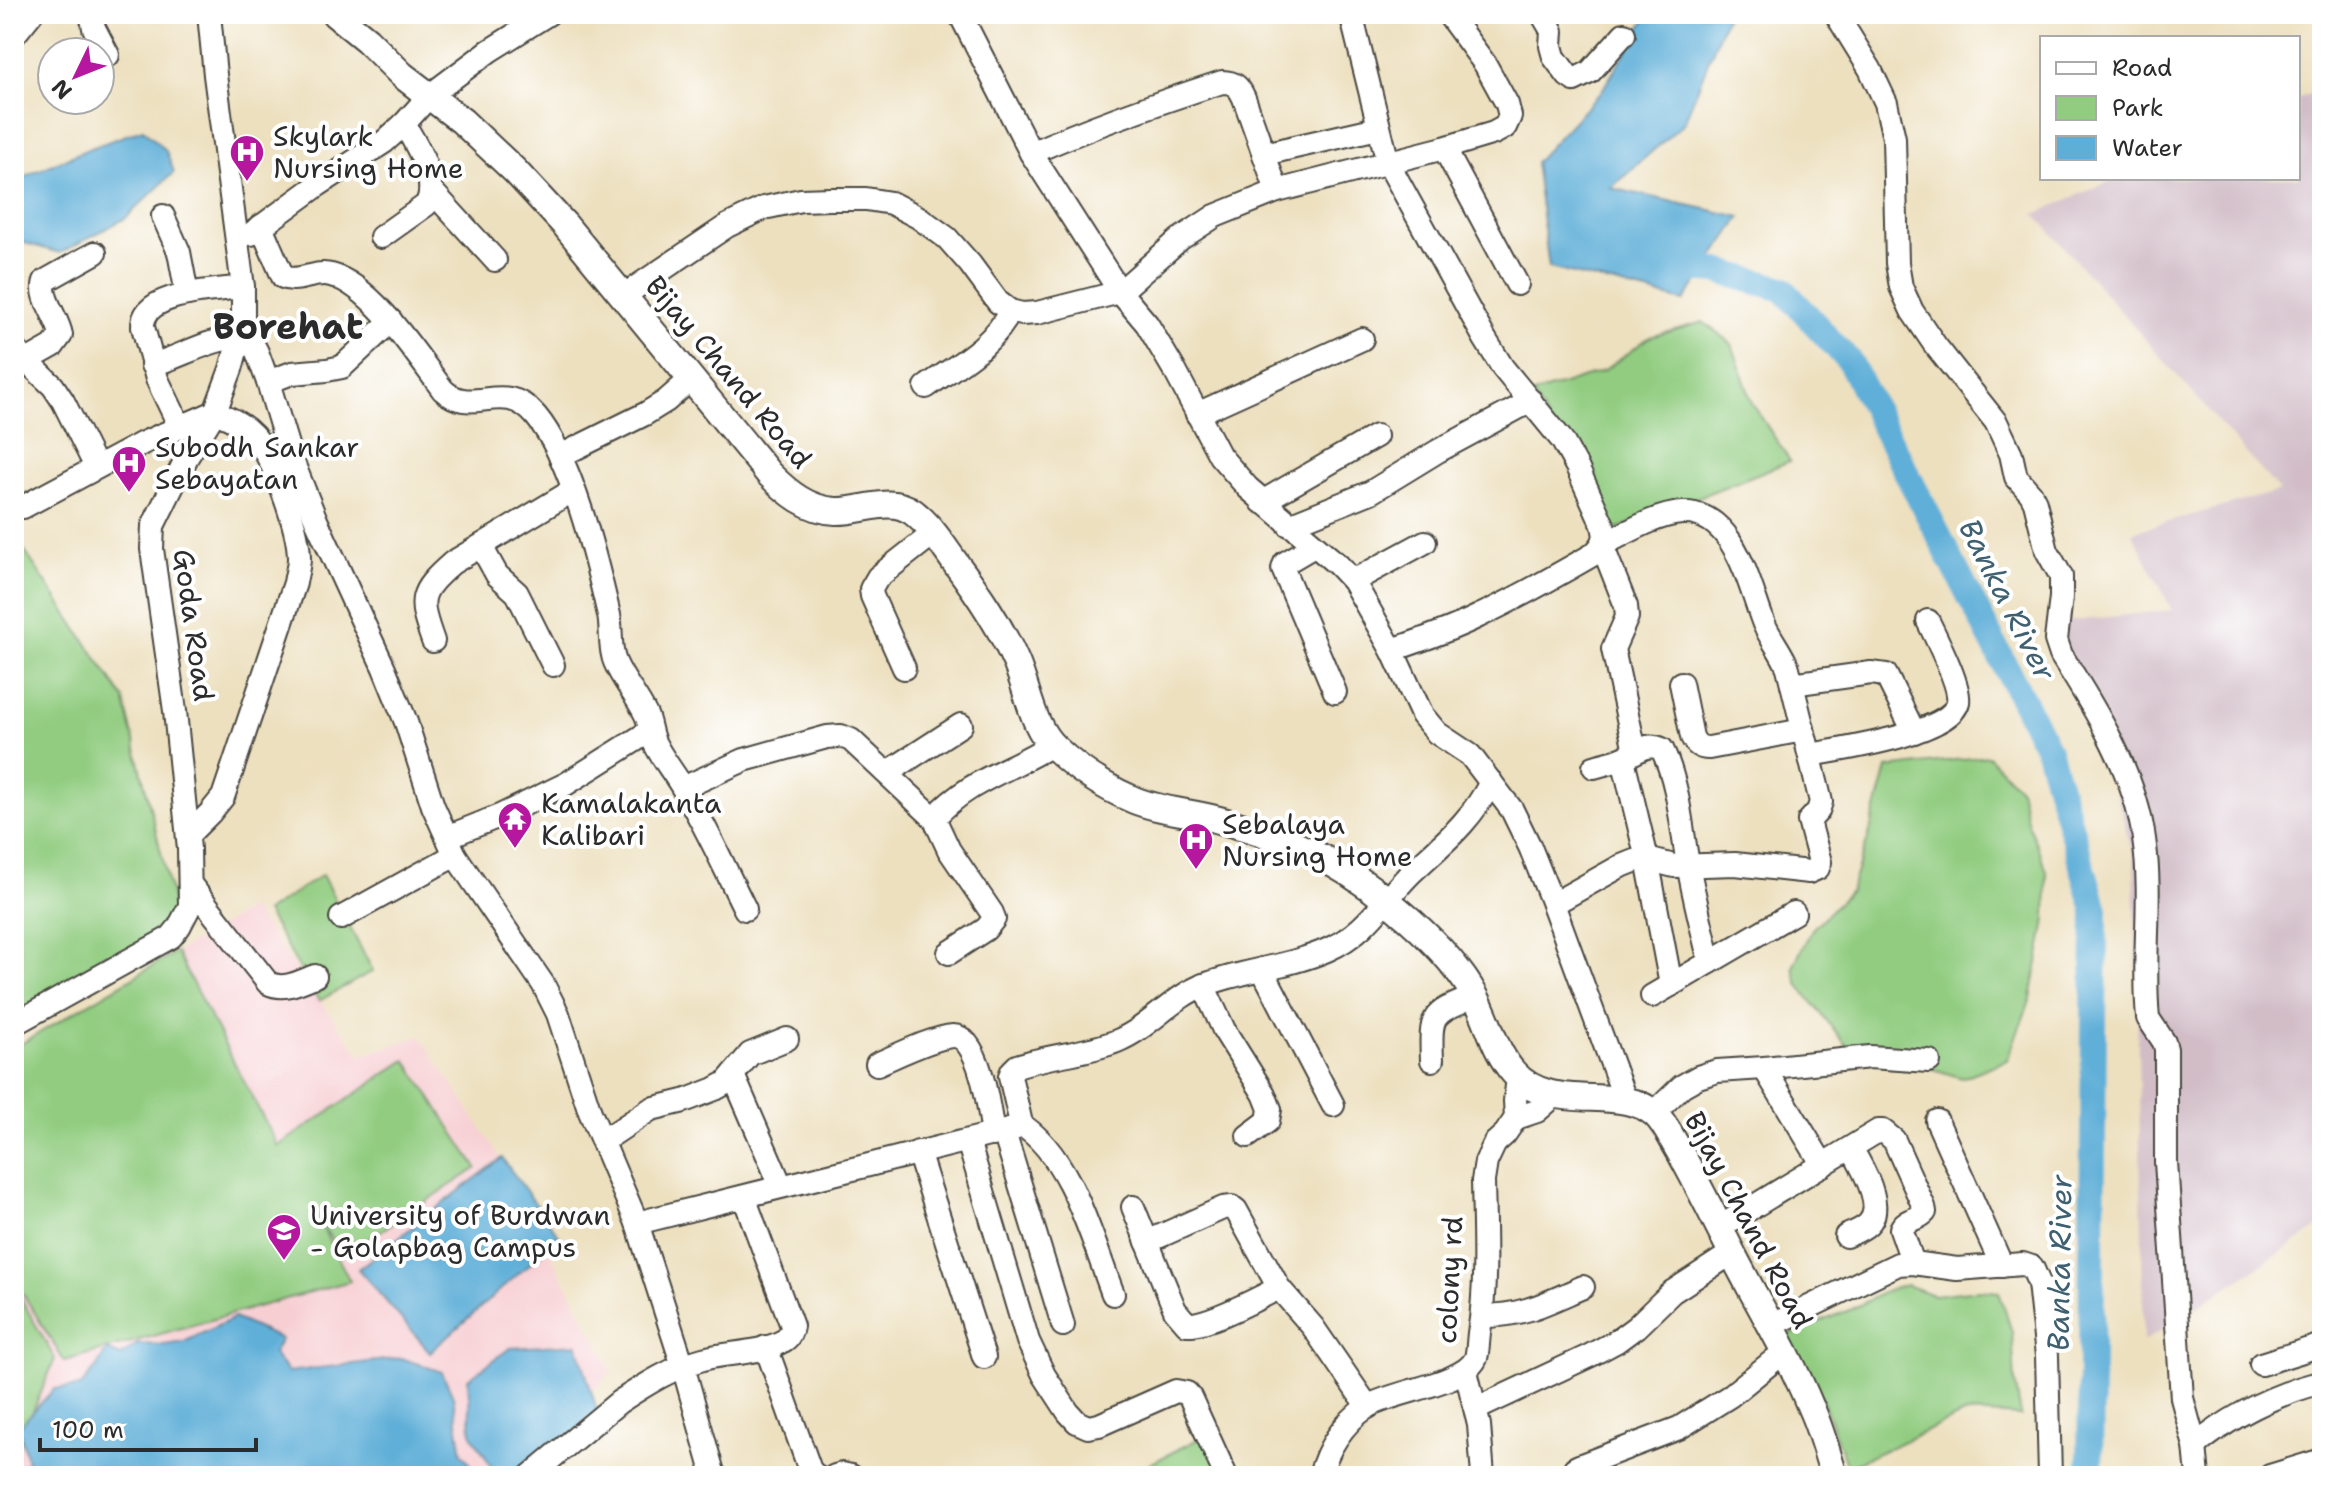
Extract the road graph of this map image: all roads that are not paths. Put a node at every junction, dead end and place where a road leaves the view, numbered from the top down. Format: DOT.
graph roads {
  1 [pos="31,14"];
  2 [pos="91,14"];
  3 [pos="209,14"];
  4 [pos="335,14"];
  5 [pos="548,14"];
  6 [pos="960,14"];
  7 [pos="1351,14"];
  8 [pos="1448,14"];
  9 [pos="1542,14"];
  10 [pos="1836,14"];
  11 [pos="1624,34"];
  12 [pos="14,35"];
  13 [pos="98,36"];
  14 [pos="429,96"];
  15 [pos="404,124"];
  16 [pos="1378,128"];
  17 [pos="1444,148"];
  18 [pos="1031,153"];
  19 [pos="1264,154"];
  20 [pos="1388,163"];
  21 [pos="431,190"];
  22 [pos="1277,191"];
  23 [pos="163,216"];
  24 [pos="261,226"];
  25 [pos="381,237"];
  26 [pos="238,242"];
  27 [pos="95,253"];
  28 [pos="495,260"];
  29 [pos="1517,284"];
  30 [pos="243,287"];
  31 [pos="1120,292"];
  32 [pos="187,294"];
  33 [pos="623,296"];
  34 [pos="1010,311"];
  35 [pos="391,321"];
  36 [pos="242,331"];
  37 [pos="1362,339"];
  38 [pos="18,360"];
  39 [pos="152,365"];
  40 [pos="691,379"];
  41 [pos="268,382"];
  42 [pos="926,387"];
  43 [pos="1531,401"];
  44 [pos="215,412"];
  45 [pos="1197,414"];
  46 [pos="180,427"];
  47 [pos="1376,436"];
  48 [pos="560,456"];
  49 [pos="96,467"];
  50 [pos="572,491"];
  51 [pos="1262,502"];
  52 [pos="19,506"];
  53 [pos="1289,525"];
  54 [pos="934,533"];
  55 [pos="1425,542"];
  56 [pos="1602,545"];
  57 [pos="481,546"];
  58 [pos="1314,546"];
  59 [pos="1353,581"];
  60 [pos="1928,621"];
  61 [pos="433,641"];
  62 [pos="1392,650"];
  63 [pos="553,665"];
  64 [pos="904,668"];
  65 [pos="1681,683"];
  66 [pos="1792,684"];
  67 [pos="1335,692"];
  68 [pos="961,725"];
  69 [pos="1803,730"];
  70 [pos="650,731"];
  71 [pos="1914,732"];
  72 [pos="1051,745"];
  73 [pos="1629,755"];
  74 [pos="1810,755"];
  75 [pos="1594,767"];
  76 [pos="887,773"];
  77 [pos="1491,782"];
  78 [pos="683,788"];
  79 [pos="934,818"];
  80 [pos="188,835"];
  81 [pos="451,846"];
  82 [pos="1647,859"];
  83 [pos="1688,866"];
  84 [pos="190,884"];
  85 [pos="1386,900"];
  86 [pos="1553,904"];
  87 [pos="745,909"];
  88 [pos="1794,913"];
  89 [pos="341,918"];
  90 [pos="949,953"];
  91 [pos="1710,962"];
  92 [pos="1262,969"];
  93 [pos="315,976"];
  94 [pos="1203,985"];
  95 [pos="1475,996"];
  96 [pos="14,1024"];
  97 [pos="787,1039"];
  98 [pos="1432,1060"];
  99 [pos="1929,1061"];
  100 [pos="877,1064"];
  101 [pos="1764,1068"];
  102 [pos="733,1075"];
  103 [pos="1518,1078"];
  104 [pos="1554,1096"];
  105 [pos="1626,1102"];
  106 [pos="1333,1105"];
  107 [pos="1654,1113"];
  108 [pos="1516,1118"];
  109 [pos="1937,1121"];
  110 [pos="1006,1130"];
  111 [pos="1248,1136"];
  112 [pos="603,1141"];
  113 [pos="968,1141"];
  114 [pos="1851,1148"];
  115 [pos="918,1152"];
  116 [pos="1823,1165"];
  117 [pos="781,1186"];
  118 [pos="744,1197"];
  119 [pos="1133,1207"];
  120 [pos="637,1223"];
  121 [pos="1720,1227"];
  122 [pos="1846,1236"];
  123 [pos="1147,1242"];
  124 [pos="1732,1253"];
  125 [pos="1913,1263"];
  126 [pos="2002,1266"];
  127 [pos="1583,1287"];
  128 [pos="1279,1288"];
  129 [pos="1113,1294"];
  130 [pos="1482,1316"];
  131 [pos="1063,1325"];
  132 [pos="1772,1325"];
  133 [pos="2322,1345"];
  134 [pos="766,1347"];
  135 [pos="1784,1352"];
  136 [pos="984,1357"];
  137 [pos="2261,1364"];
  138 [pos="683,1366"];
  139 [pos="1466,1371"];
  140 [pos="2322,1382"];
  141 [pos="1368,1407"];
  142 [pos="1476,1409"];
  143 [pos="2195,1446"];
  144 [pos="2321,1463"];
  145 [pos="530,1476"];
  146 [pos="714,1476"];
  147 [pos="816,1476"];
  148 [pos="835,1476"];
  149 [pos="851,1476"];
  150 [pos="1226,1476"];
  151 [pos="1320,1476"];
  152 [pos="1483,1476"];
  153 [pos="1572,1476"];
  154 [pos="1834,1476"];
  155 [pos="2050,1476"];
  156 [pos="2198,1476"];
  157 [pos="2270,1476"];
  1 -- 12 [label="street"];
  2 -- 13 [label="street"];
  3 -- 26 [label="street, Goda Road"];
  4 -- 14 [label="main road, Bijay Chand Road"];
  5 -- 14 [label="street"];
  6 -- 18 [label="street"];
  7 -- 16 [label="street"];
  8 -- 17 [label="street"];
  9 -- 11 [label="street"];
  10 -- 143 [label="street"];
  14 -- 15 [label="street"];
  14 -- 33 [label="main road, Bijay Chand Road"];
  15 -- 21 [label="street"];
  15 -- 24 [label="street"];
  16 -- 19 [label="street"];
  16 -- 20 [label="street"];
  17 -- 20 [label="street"];
  17 -- 29 [label="street"];
  18 -- 19 [label="street"];
  18 -- 31 [label="street"];
  19 -- 22 [label="street"];
  20 -- 22 [label="street"];
  20 -- 43 [label="street"];
  21 -- 25 [label="street"];
  21 -- 28 [label="street"];
  22 -- 31 [label="street"];
  23 -- 32 [label="street"];
  24 -- 26 [label="street"];
  24 -- 35 [label="street"];
  26 -- 30 [label="street, Goda Road"];
  27 -- 38 [label="street"];
  30 -- 32 [label="street"];
  30 -- 36 [label="street, Goda Road"];
  31 -- 34 [label="street"];
  31 -- 45 [label="street"];
  32 -- 39 [label="street"];
  33 -- 34 [label="street"];
  33 -- 40 [label="main road, Bijay Chand Road"];
  34 -- 42 [label="street"];
  35 -- 41 [label="street"];
  35 -- 48 [label="street"];
  36 -- 39 [label="street"];
  36 -- 41 [label="street"];
  36 -- 44 [label="street, Goda Road"];
  37 -- 45 [label="street"];
  38 -- 49 [label="street"];
  39 -- 46 [label="street"];
  40 -- 48 [label="street"];
  40 -- 54 [label="main road, Bijay Chand Road"];
  41 -- 81 [label="street"];
  43 -- 53 [label="street"];
  43 -- 56 [label="street"];
  44 -- 46 [label="street"];
  44 -- 80 [label="street, Goda Road"];
  44 -- 80 [label="street"];
  45 -- 51 [label="street"];
  46 -- 49 [label="street"];
  47 -- 51 [label="street"];
  48 -- 50 [label="street"];
  49 -- 52 [label="street"];
  50 -- 57 [label="street"];
  50 -- 70 [label="street"];
  51 -- 53 [label="street"];
  53 -- 58 [label="street"];
  54 -- 64 [label="street"];
  54 -- 72 [label="main road, Bijay Chand Road"];
  55 -- 59 [label="street"];
  56 -- 62 [label="street"];
  56 -- 66 [label="street"];
  56 -- 73 [label="street"];
  57 -- 61 [label="street"];
  57 -- 63 [label="street"];
  58 -- 59 [label="street"];
  58 -- 67 [label="street"];
  59 -- 62 [label="street"];
  60 -- 71 [label="street"];
  62 -- 77 [label="street"];
  65 -- 69 [label="street"];
  66 -- 69 [label="street"];
  66 -- 71 [label="street"];
  68 -- 76 [label="street"];
  69 -- 74 [label="street"];
  70 -- 78 [label="street"];
  70 -- 81 [label="street"];
  71 -- 74 [label="street"];
  72 -- 79 [label="street"];
  72 -- 85 [label="main road, Bijay Chand Road"];
  73 -- 75 [label="street"];
  73 -- 82 [label="street"];
  73 -- 83 [label="street"];
  74 -- 83 [label="street"];
  76 -- 78 [label="street"];
  76 -- 79 [label="street"];
  77 -- 85 [label="street"];
  77 -- 86 [label="street"];
  78 -- 87 [label="street"];
  79 -- 90 [label="street"];
  80 -- 84 [label="street, Goda Road"];
  81 -- 89 [label="street"];
  81 -- 112 [label="street"];
  82 -- 83 [label="street"];
  82 -- 86 [label="street"];
  82 -- 91 [label="street"];
  83 -- 91 [label="street"];
  84 -- 93 [label="street"];
  84 -- 96 [label="street, Goda Road"];
  85 -- 92 [label="street"];
  85 -- 95 [label="main road, Bijay Chand Road"];
  86 -- 105 [label="street"];
  88 -- 91 [label="street"];
  92 -- 94 [label="street"];
  92 -- 106 [label="street"];
  94 -- 110 [label="street"];
  94 -- 111 [label="street"];
  95 -- 98 [label="street"];
  95 -- 103 [label="main road, Bijay Chand Road"];
  97 -- 102 [label="street"];
  99 -- 101 [label="street"];
  100 -- 110 [label="street"];
  101 -- 107 [label="street"];
  101 -- 116 [label="street"];
  102 -- 112 [label="street"];
  102 -- 117 [label="street"];
  103 -- 104 [label="main road, Bijay Chand Road"];
  103 -- 108 [label="street"];
  104 -- 105 [label="main road, Bijay Chand Road"];
  104 -- 108 [label="street"];
  105 -- 107 [label="main road, Bijay Chand Road"];
  107 -- 121 [label="main road, Bijay Chand Road"];
  108 -- 130 [label="street, colony rd"];
  109 -- 126 [label="street"];
  110 -- 113 [label="street"];
  110 -- 129 [label="street"];
  110 -- 131 [label="street"];
  112 -- 120 [label="street"];
  113 -- 115 [label="street"];
  113 -- 150 [label="street"];
  114 -- 116 [label="street"];
  114 -- 122 [label="street"];
  114 -- 125 [label="street"];
  115 -- 117 [label="street"];
  115 -- 136 [label="street"];
  116 -- 121 [label="street"];
  117 -- 118 [label="street"];
  118 -- 120 [label="street"];
  118 -- 134 [label="street"];
  119 -- 123 [label="street"];
  120 -- 138 [label="street"];
  121 -- 124 [label="main road, Bijay Chand Road"];
  123 -- 128 [label="street"];
  123 -- 128 [label="street"];
  124 -- 132 [label="main road, Bijay Chand Road"];
  124 -- 142 [label="street"];
  125 -- 126 [label="street"];
  125 -- 132 [label="street"];
  126 -- 155 [label="street"];
  127 -- 130 [label="street"];
  128 -- 141 [label="street"];
  130 -- 139 [label="street, colony rd"];
  132 -- 135 [label="main road, Bijay Chand Road"];
  133 -- 137 [label="street"];
  134 -- 138 [label="street"];
  134 -- 147 [label="street"];
  135 -- 153 [label="street"];
  135 -- 154 [label="main road, Bijay Chand Road"];
  138 -- 145 [label="street"];
  138 -- 146 [label="street"];
  139 -- 141 [label="street, colony rd"];
  139 -- 142 [label="street"];
  140 -- 143 [label="street"];
  141 -- 151 [label="street, colony rd"];
  142 -- 152 [label="street"];
  143 -- 156 [label="street"];
  144 -- 157 [label="street"];
  148 -- 149 [label="street"];
}
